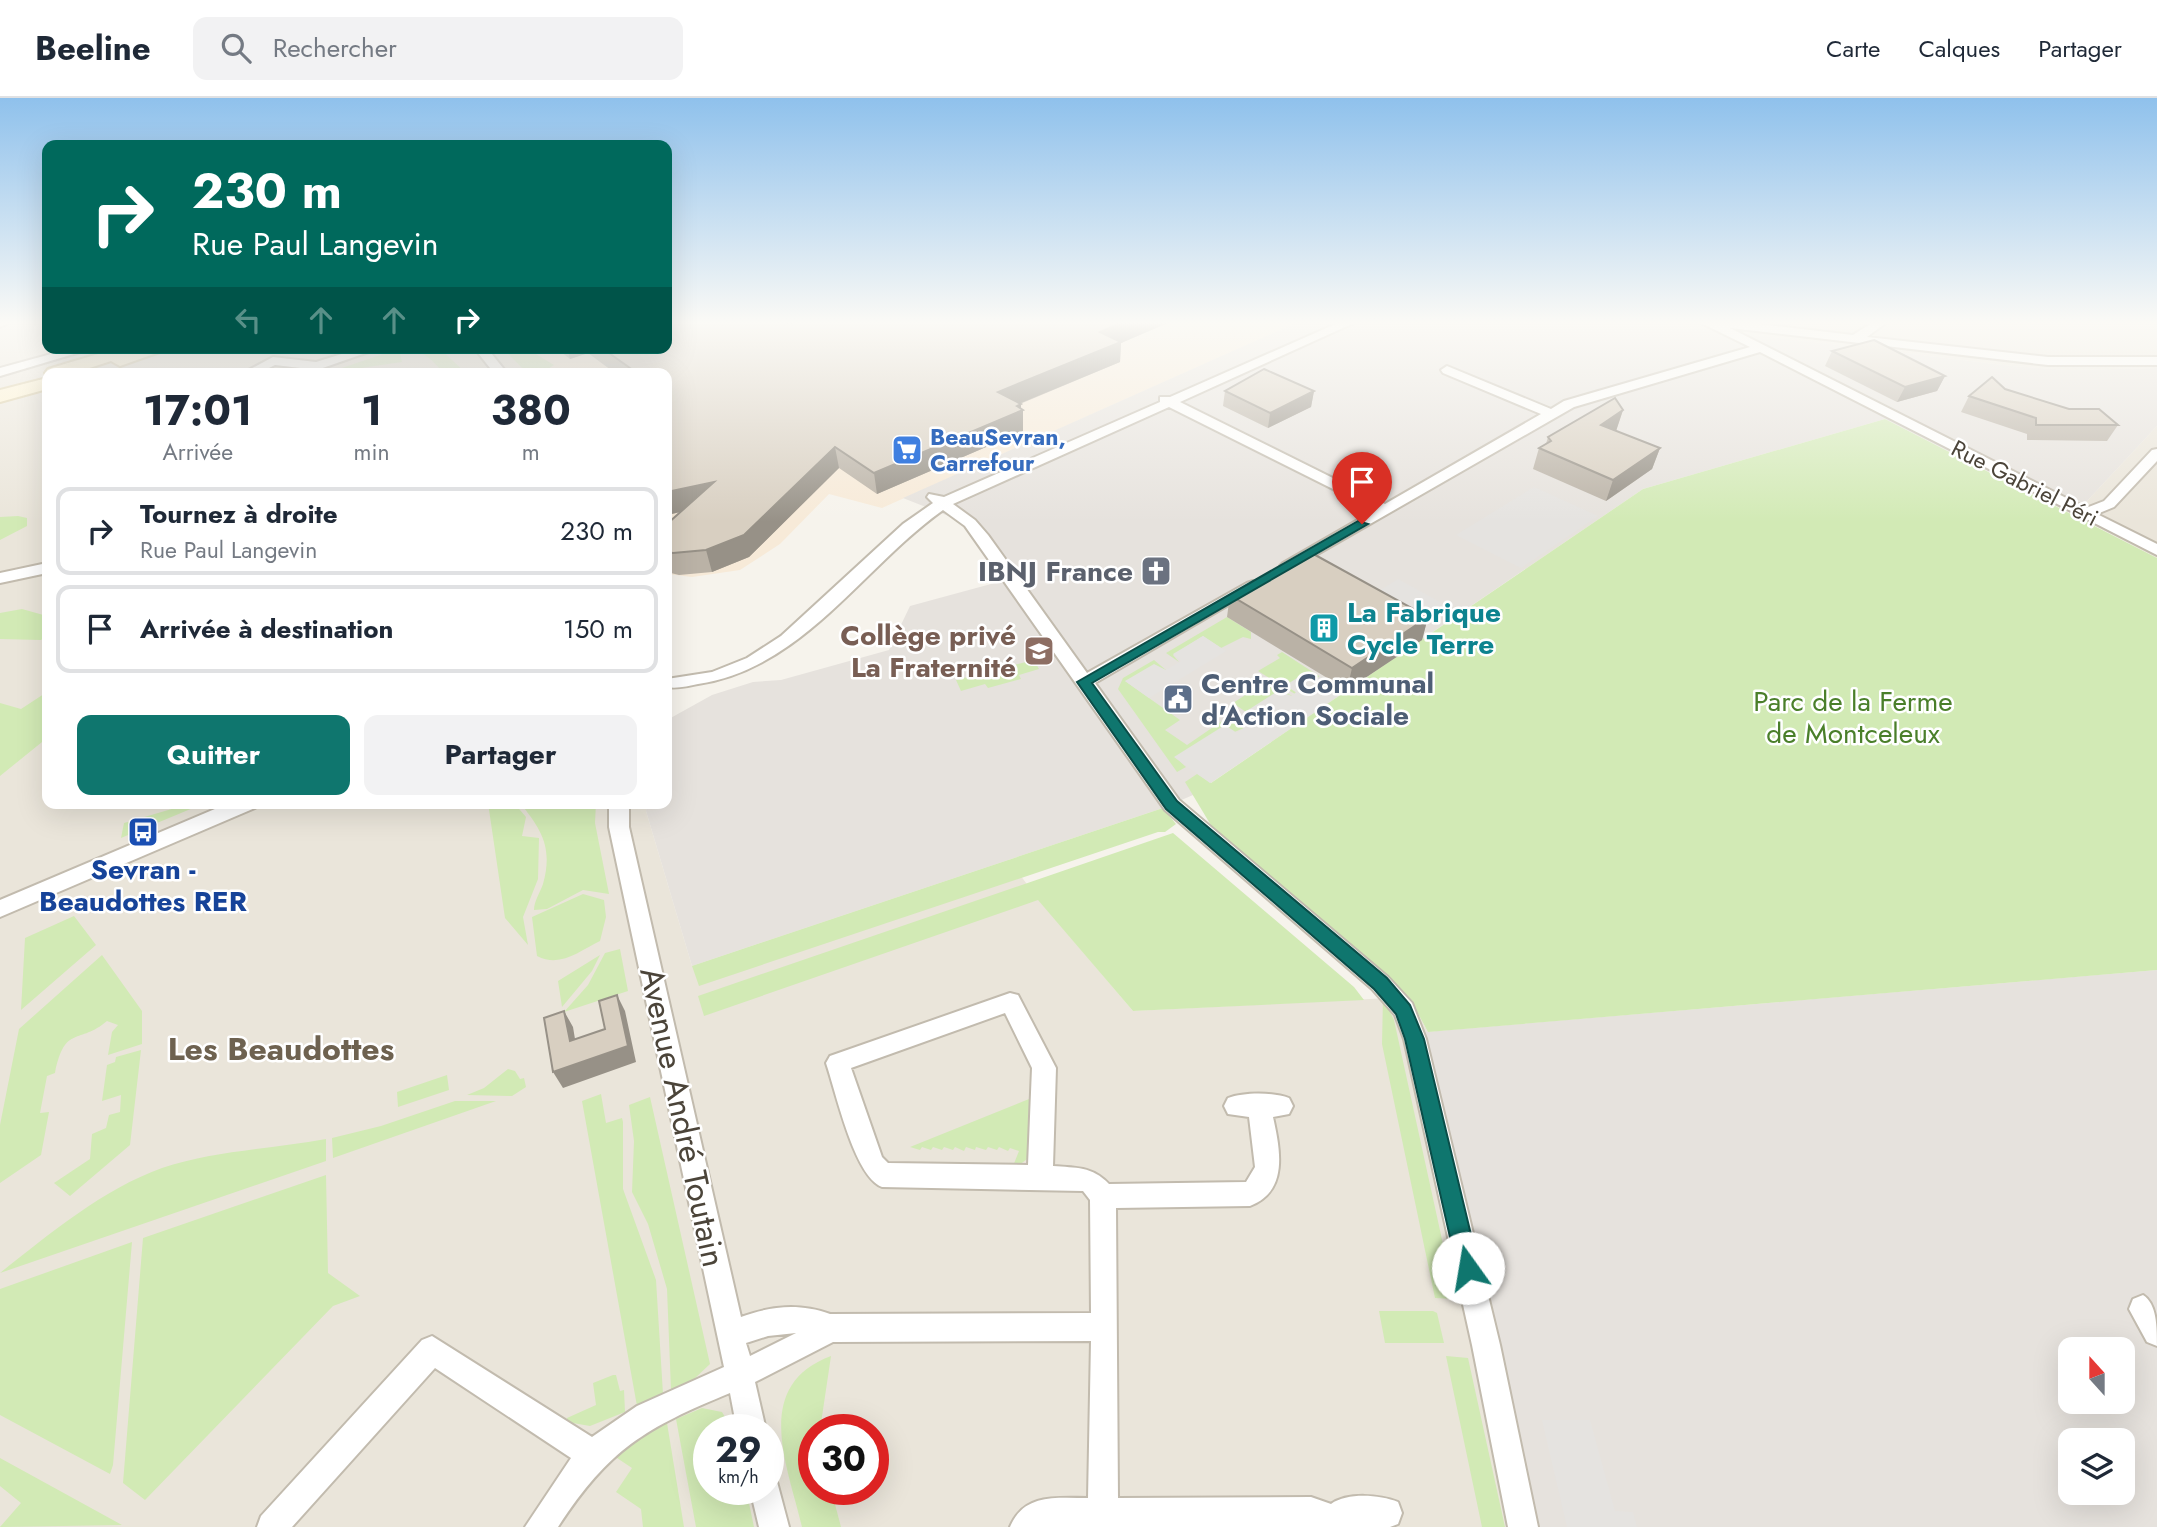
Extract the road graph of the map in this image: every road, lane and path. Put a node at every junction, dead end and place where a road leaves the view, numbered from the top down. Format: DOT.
graph roads {
  1 [pos="26,389"];
  2 [pos="1189,389"];
  3 [pos="1192,389"];
  4 [pos="1491,389"];
  5 [pos="1617,389"];
  6 [pos="1841,389"];
  7 [pos="0,396"];
  8 [pos="1165,400"];
  9 [pos="1549,413"];
  10 [pos="2157,453"];
  11 [pos="939,500"];
  12 [pos="1386,510"];
  13 [pos="2085,513"];
  14 [pos="2157,550"];
  15 [pos="42,569"];
  16 [pos="0,578"];
  17 [pos="1084,682"];
  18 [pos="672,684"];
  19 [pos="234,809"];
  20 [pos="619,809"];
  21 [pos="1,906"];
  22 [pos="1259,1106"];
  23 [pos="1040,1177"];
  24 [pos="1103,1196"];
  25 [pos="1105,1327"];
  26 [pos="830,1328"];
  27 [pos="731,1335"];
  28 [pos="739,1375"];
  29 [pos="748,1414"];
  30 [pos="593,1455"];
  31 [pos="769,1505"];
  32 [pos="1103,1513"];
  33 [pos="1387,1513"];
  34 [pos="1334,1525"];
  35 [pos="272,1527"];
  36 [pos="540,1527"];
  37 [pos="774,1527"];
  38 [pos="1025,1527"];
  39 [pos="1522,1527"];
  1 -- 7 [label="main road"];
  2 -- 8 [label="street"];
  3 -- 8 [label="street"];
  4 -- 9 [label="street"];
  5 -- 9 [label="street"];
  6 -- 13 [label="street, Rue Gabriel Péri"];
  8 -- 11 [label="street"];
  8 -- 12 [label="street"];
  9 -- 12 [label="street"];
  10 -- 13 [label="street"];
  11 -- 17 [label="street"];
  11 -- 18 [label="street"];
  12 -- 17 [label="street"];
  13 -- 14 [label="street, Rue Gabriel Péri"];
  15 -- 16 [label="street"];
  17 -- 39 [label="street"];
  19 -- 21 [label="street"];
  20 -- 27 [label="street, Avenue André Toutain"];
  22 -- 24 [label="street"];
  23 -- 23 [label="street"];
  23 -- 24 [label="street"];
  24 -- 25 [label="street"];
  25 -- 26 [label="street"];
  25 -- 32 [label="street"];
  26 -- 27 [label="street"];
  26 -- 28 [label="street"];
  27 -- 28 [label="street, Avenue André Toutain"];
  28 -- 29 [label="street, Avenue André Toutain"];
  28 -- 30 [label="street"];
  30 -- 35 [label="street"];
  30 -- 36 [label="street"];
  31 -- 37 [label="street"];
  32 -- 34 [label="street"];
  32 -- 38 [label="street"];
  33 -- 34 [label="street"];
}
